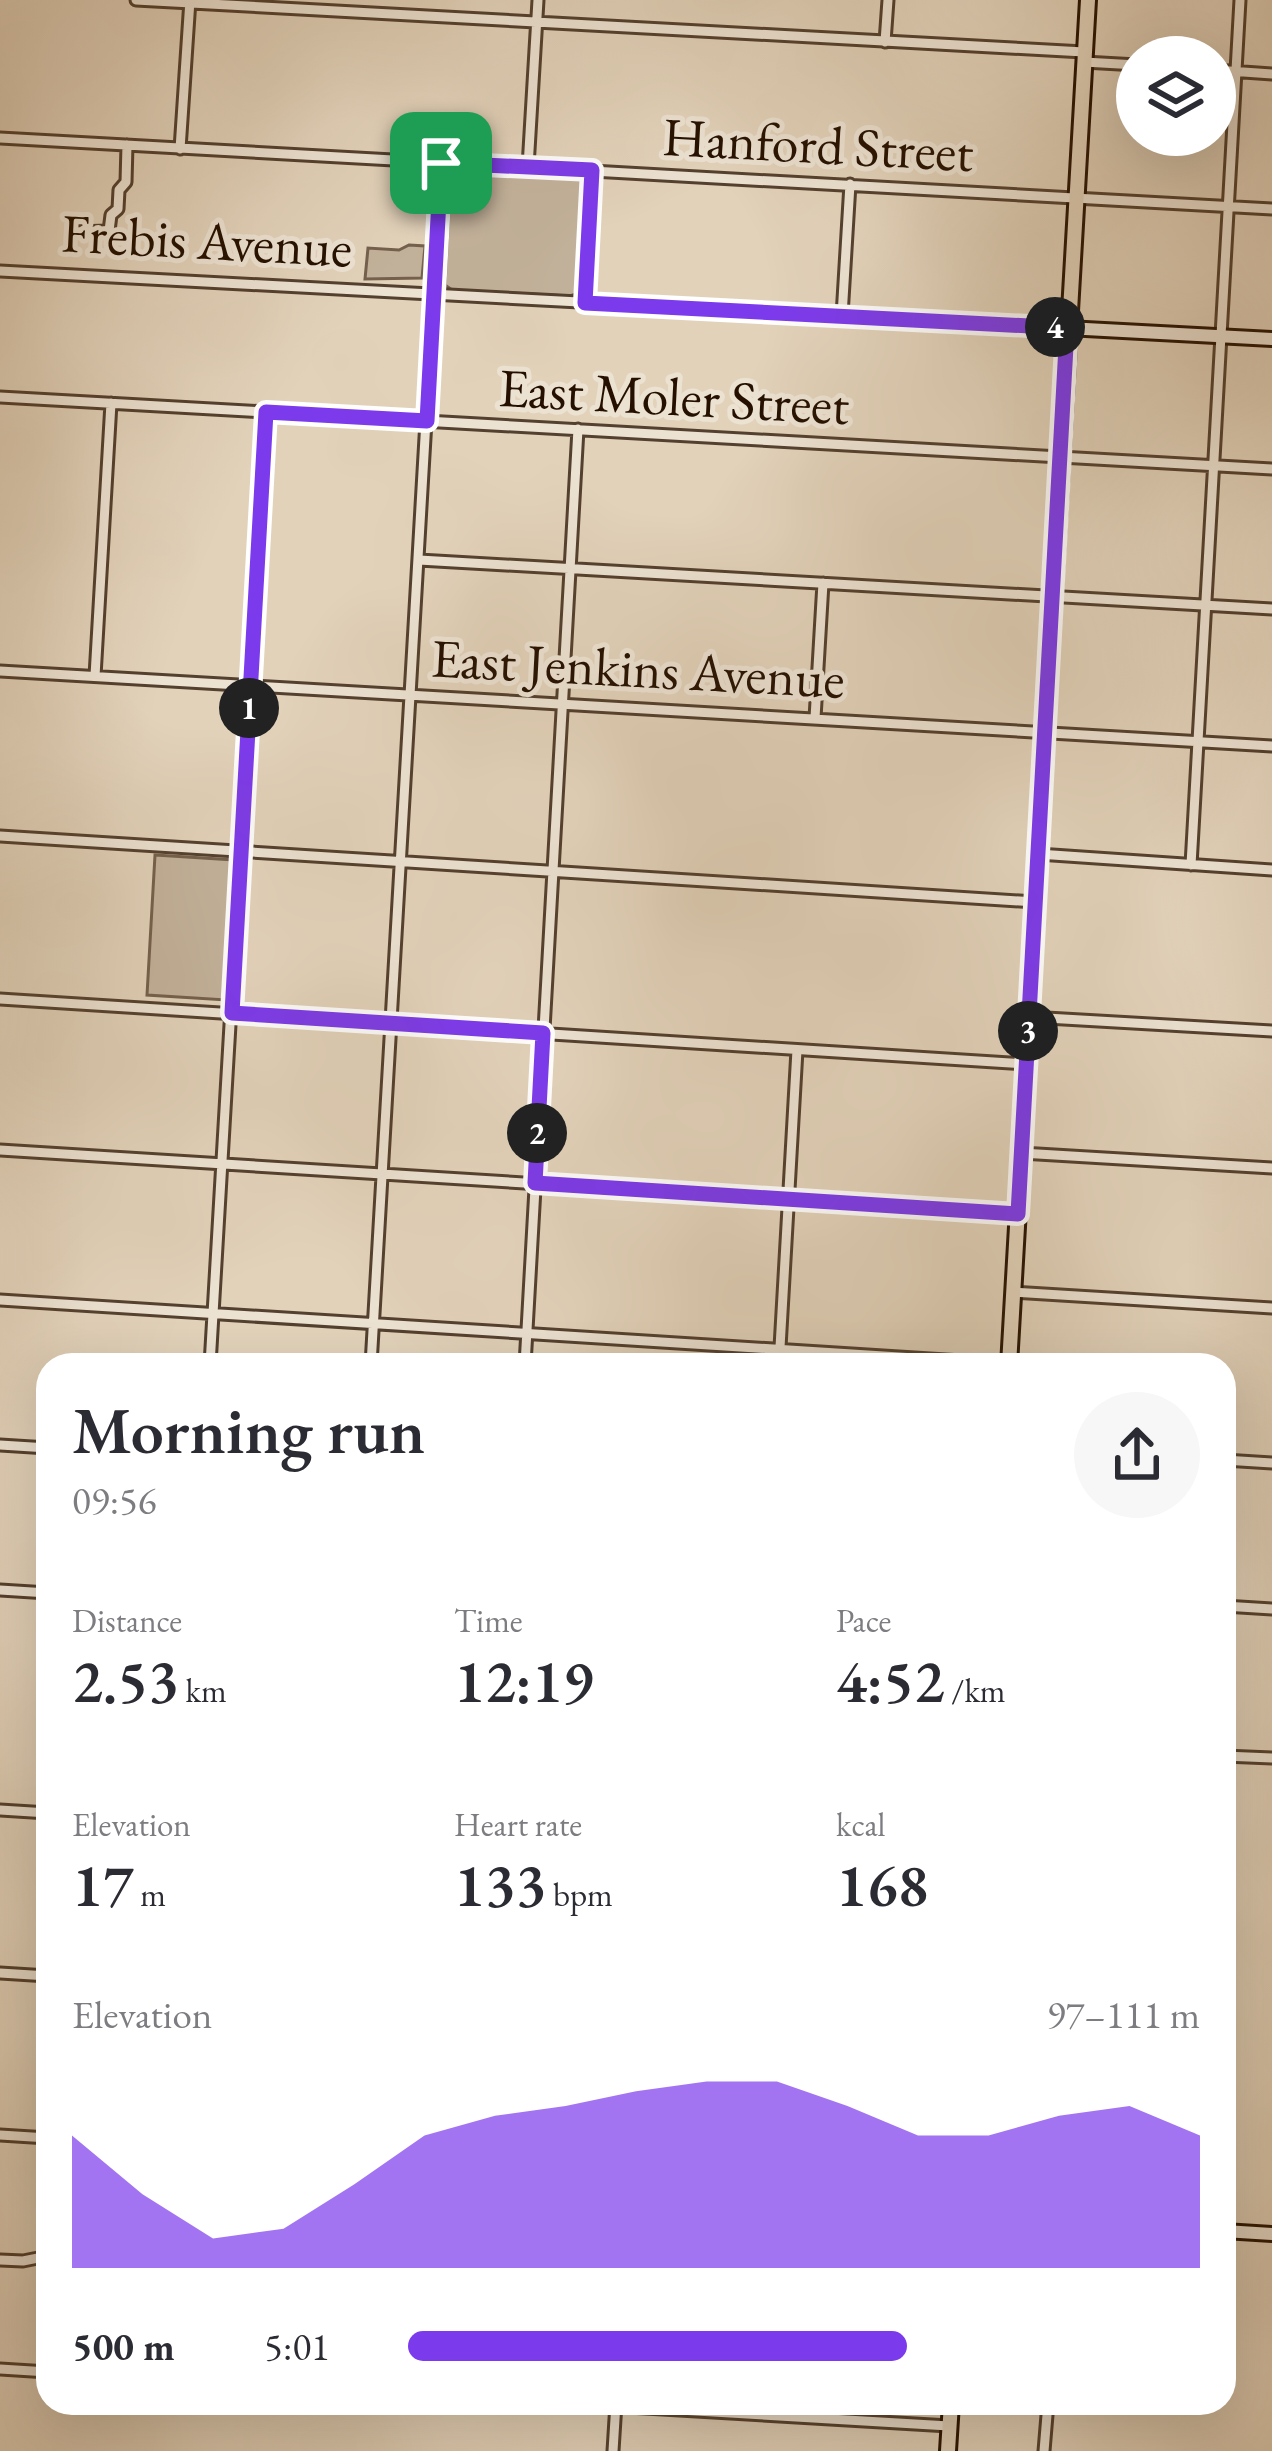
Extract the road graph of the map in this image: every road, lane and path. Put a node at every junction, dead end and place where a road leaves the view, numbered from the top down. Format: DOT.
graph roads {
  1 [pos="136,0"];
  2 [pos="538,0"];
  3 [pos="888,0"];
  4 [pos="1088,0"];
  5 [pos="1240,0"];
  6 [pos="190,2"];
  7 [pos="536,22"];
  8 [pos="885,42"];
  9 [pos="1084,57"];
  10 [pos="1116,62"];
  11 [pos="1236,71"];
  12 [pos="1272,74"];
  13 [pos="0,138"];
  14 [pos="127,146"];
  15 [pos="181,148"];
  16 [pos="1230,156"];
  17 [pos="441,163"];
  18 [pos="527,167"];
  19 [pos="592,170"];
  20 [pos="850,184"];
  21 [pos="1075,196"];
  22 [pos="1226,207"];
  23 [pos="1272,209"];
  24 [pos="73,232"];
  25 [pos="0,271"];
  26 [pos="434,295"];
  27 [pos="585,303"];
  28 [pos="842,316"];
  29 [pos="1067,328"];
  30 [pos="1220,336"];
  31 [pos="1272,339"];
  32 [pos="0,397"];
  33 [pos="111,403"];
  34 [pos="266,412"];
  35 [pos="427,421"];
  36 [pos="578,429"];
  37 [pos="1060,456"];
  38 [pos="1215,466"];
  39 [pos="1272,469"];
  40 [pos="419,560"];
  41 [pos="570,568"];
  42 [pos="823,583"];
  43 [pos="1053,595"];
  44 [pos="1206,605"];
  45 [pos="1272,609"];
  46 [pos="0,671"];
  47 [pos="95,676"];
  48 [pos="250,685"];
  49 [pos="412,694"];
  50 [pos="562,704"];
  51 [pos="815,718"];
  52 [pos="1045,730"];
  53 [pos="1199,741"];
  54 [pos="1272,746"];
  55 [pos="0,836"];
  56 [pos="241,851"];
  57 [pos="1038,854"];
  58 [pos="403,862"];
  59 [pos="1191,865"];
  60 [pos="1272,870"];
  61 [pos="553,871"];
  62 [pos="1035,902"];
  63 [pos="0,999"];
  64 [pos="232,1013"];
  65 [pos="1029,1017"];
  66 [pos="393,1023"];
  67 [pos="1272,1031"];
  68 [pos="543,1033"];
  69 [pos="801,1050"];
  70 [pos="1026,1064"];
  71 [pos="0,1150"];
  72 [pos="1021,1153"];
  73 [pos="223,1163"];
  74 [pos="1272,1168"];
  75 [pos="384,1174"];
  76 [pos="535,1183"];
  77 [pos="788,1200"];
  78 [pos="1018,1214"];
  79 [pos="1013,1292"];
  80 [pos="0,1300"];
  81 [pos="1272,1309"];
  82 [pos="213,1314"];
  83 [pos="374,1325"];
  84 [pos="526,1334"];
  85 [pos="780,1349"];
  86 [pos="211,1353"];
  87 [pos="372,1353"];
  88 [pos="525,1353"];
  89 [pos="780,1353"];
  90 [pos="841,1353"];
  91 [pos="1010,1353"];
  92 [pos="0,1445"];
  93 [pos="36,1447"];
  94 [pos="1236,1461"];
  95 [pos="1272,1463"];
  96 [pos="0,1590"];
  97 [pos="36,1592"];
  98 [pos="1236,1607"];
  99 [pos="1272,1609"];
  100 [pos="1236,1756"];
  101 [pos="1272,1758"];
  102 [pos="0,1810"];
  103 [pos="36,1812"];
  104 [pos="0,1973"];
  105 [pos="36,1975"];
  106 [pos="0,2135"];
  107 [pos="36,2137"];
  108 [pos="1236,2232"];
  109 [pos="1272,2234"];
  110 [pos="36,2258"];
  111 [pos="0,2260"];
  112 [pos="0,2369"];
  113 [pos="36,2371"];
  114 [pos="615,2415"];
  115 [pos="771,2415"];
  116 [pos="950,2415"];
  117 [pos="1047,2415"];
  118 [pos="786,2416"];
  119 [pos="949,2426"];
  120 [pos="613,2451"];
  121 [pos="948,2451"];
  122 [pos="1045,2451"];
  1 -- 6 [label="street"];
  2 -- 7 [label="street"];
  3 -- 8 [label="street"];
  4 -- 9 [label="main road"];
  5 -- 11 [label="street"];
  6 -- 7 [label="street"];
  6 -- 15 [label="street"];
  7 -- 8 [label="street"];
  7 -- 18 [label="street"];
  8 -- 9 [label="street"];
  9 -- 10 [label="street"];
  9 -- 21 [label="main road"];
  11 -- 12 [label="street"];
  13 -- 14 [label="street, Hanford Street"];
  14 -- 15 [label="street, Hanford Street"];
  14 -- 24 [label="street"];
  15 -- 17 [label="street, Hanford Street"];
  16 -- 22 [label="street"];
  17 -- 18 [label="street, Hanford Street"];
  17 -- 26 [label="street"];
  18 -- 19 [label="street, Hanford Street"];
  19 -- 20 [label="street, Hanford Street"];
  19 -- 27 [label="street"];
  20 -- 21 [label="street, Hanford Street"];
  20 -- 28 [label="street"];
  21 -- 22 [label="street, Hanford Street"];
  21 -- 29 [label="main road"];
  22 -- 23 [label="street, Hanford Street"];
  22 -- 30 [label="street"];
  25 -- 26 [label="street, Frebis Avenue"];
  26 -- 27 [label="street, Frebis Avenue"];
  26 -- 35 [label="street"];
  27 -- 28 [label="street, Frebis Avenue"];
  28 -- 29 [label="street, Frebis Avenue"];
  29 -- 30 [label="main road, Frebis Avenue"];
  29 -- 37 [label="main road"];
  30 -- 31 [label="main road, Frebis Avenue"];
  30 -- 38 [label="street"];
  32 -- 33 [label="street, East Moler Street"];
  33 -- 34 [label="street, East Moler Street"];
  33 -- 47 [label="street"];
  34 -- 35 [label="street, East Moler Street"];
  34 -- 48 [label="street"];
  35 -- 36 [label="street, East Moler Street"];
  35 -- 40 [label="street"];
  36 -- 37 [label="street, East Moler Street"];
  36 -- 41 [label="street"];
  37 -- 38 [label="street, East Moler Street"];
  37 -- 43 [label="main road"];
  38 -- 39 [label="street, East Moler Street"];
  38 -- 44 [label="street"];
  40 -- 41 [label="street"];
  40 -- 49 [label="street"];
  41 -- 42 [label="street"];
  41 -- 50 [label="street"];
  42 -- 43 [label="street"];
  42 -- 51 [label="street"];
  43 -- 44 [label="street"];
  43 -- 52 [label="main road"];
  44 -- 45 [label="street"];
  44 -- 53 [label="street"];
  46 -- 47 [label="street, East Jenkins Avenue"];
  47 -- 48 [label="street, East Jenkins Avenue"];
  48 -- 49 [label="street, East Jenkins Avenue"];
  48 -- 56 [label="street"];
  49 -- 50 [label="street, East Jenkins Avenue"];
  49 -- 58 [label="street"];
  50 -- 51 [label="street, East Jenkins Avenue"];
  50 -- 61 [label="street"];
  51 -- 52 [label="street, East Jenkins Avenue"];
  52 -- 53 [label="street, East Jenkins Avenue"];
  52 -- 57 [label="main road"];
  53 -- 54 [label="street, East Jenkins Avenue"];
  53 -- 59 [label="street"];
  55 -- 56 [label="street"];
  56 -- 58 [label="street"];
  56 -- 64 [label="street"];
  57 -- 59 [label="street"];
  57 -- 62 [label="main road"];
  58 -- 61 [label="street"];
  58 -- 66 [label="street"];
  59 -- 60 [label="street"];
  61 -- 62 [label="street"];
  61 -- 68 [label="street"];
  62 -- 65 [label="main road"];
  63 -- 64 [label="street"];
  64 -- 66 [label="street"];
  64 -- 73 [label="street"];
  65 -- 67 [label="street"];
  65 -- 70 [label="main road"];
  66 -- 68 [label="street"];
  66 -- 75 [label="street"];
  68 -- 69 [label="street"];
  68 -- 76 [label="street"];
  69 -- 70 [label="street"];
  69 -- 77 [label="street"];
  70 -- 72 [label="main road"];
  71 -- 73 [label="street"];
  72 -- 74 [label="street"];
  72 -- 78 [label="main road"];
  73 -- 75 [label="street"];
  73 -- 82 [label="street"];
  75 -- 76 [label="street"];
  75 -- 83 [label="street"];
  76 -- 77 [label="street"];
  76 -- 84 [label="street"];
  77 -- 78 [label="street"];
  77 -- 85 [label="street"];
  78 -- 79 [label="main road"];
  79 -- 81 [label="street"];
  79 -- 91 [label="main road"];
  80 -- 82 [label="street"];
  82 -- 83 [label="street"];
  82 -- 86 [label="street"];
  83 -- 84 [label="street"];
  83 -- 87 [label="street"];
  84 -- 85 [label="street"];
  84 -- 88 [label="street"];
  85 -- 89 [label="street"];
  85 -- 90 [label="street"];
  92 -- 93 [label="street"];
  94 -- 95 [label="street"];
  96 -- 97 [label="street"];
  98 -- 99 [label="street"];
  100 -- 101 [label="street"];
  102 -- 103 [label="street"];
  104 -- 105 [label="street"];
  106 -- 107 [label="street"];
  108 -- 109 [label="main road"];
  110 -- 111 [label="street"];
  112 -- 113 [label="street"];
  114 -- 120 [label="street"];
  115 -- 118 [label="street"];
  116 -- 119 [label="main road"];
  117 -- 122 [label="street"];
  118 -- 119 [label="street"];
  119 -- 121 [label="main road"];
}
